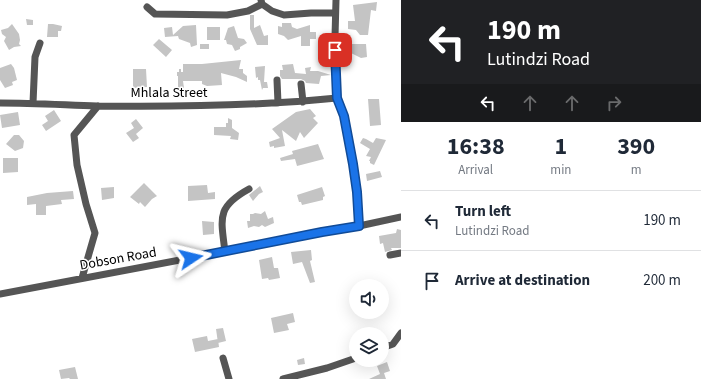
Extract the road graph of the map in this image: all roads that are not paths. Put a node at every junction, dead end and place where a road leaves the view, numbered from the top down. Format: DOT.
graph roads {
  1 [pos="336,0"];
  2 [pos="261,2"];
  3 [pos="147,7"];
  4 [pos="335,13"];
  5 [pos="40,43"];
  6 [pos="277,80"];
  7 [pos="300,84"];
  8 [pos="337,98"];
  9 [pos="303,102"];
  10 [pos="0,103"];
  11 [pos="33,103"];
  12 [pos="278,103"];
  13 [pos="98,106"];
  14 [pos="249,188"];
  15 [pos="401,217"];
  16 [pos="359,226"];
  17 [pos="225,252"];
  18 [pos="401,253"];
  19 [pos="390,255"];
  20 [pos="82,278"];
  21 [pos="0,294"];
  22 [pos="401,333"];
  23 [pos="389,345"];
  24 [pos="223,358"];
  25 [pos="349,360"];
  26 [pos="229,379"];
  27 [pos="283,379"];
  1 -- 4 [label="street"];
  2 -- 3 [label="street"];
  2 -- 4 [label="street"];
  4 -- 8 [label="street"];
  5 -- 11 [label="street"];
  6 -- 12 [label="street"];
  7 -- 9 [label="street"];
  8 -- 9 [label="street, Mhlala Street"];
  8 -- 16 [label="street"];
  9 -- 12 [label="street, Mhlala Street"];
  10 -- 11 [label="street, Mhlala Street"];
  11 -- 13 [label="street, Mhlala Street"];
  12 -- 13 [label="street, Mhlala Street"];
  13 -- 20 [label="street"];
  14 -- 17 [label="street"];
  15 -- 16 [label="street, Dobson Road"];
  16 -- 17 [label="street, Dobson Road"];
  17 -- 20 [label="street, Dobson Road"];
  18 -- 19 [label="street"];
  20 -- 21 [label="street, Dobson Road"];
  22 -- 23 [label="street"];
  24 -- 26 [label="street"];
  25 -- 27 [label="street"];
}
